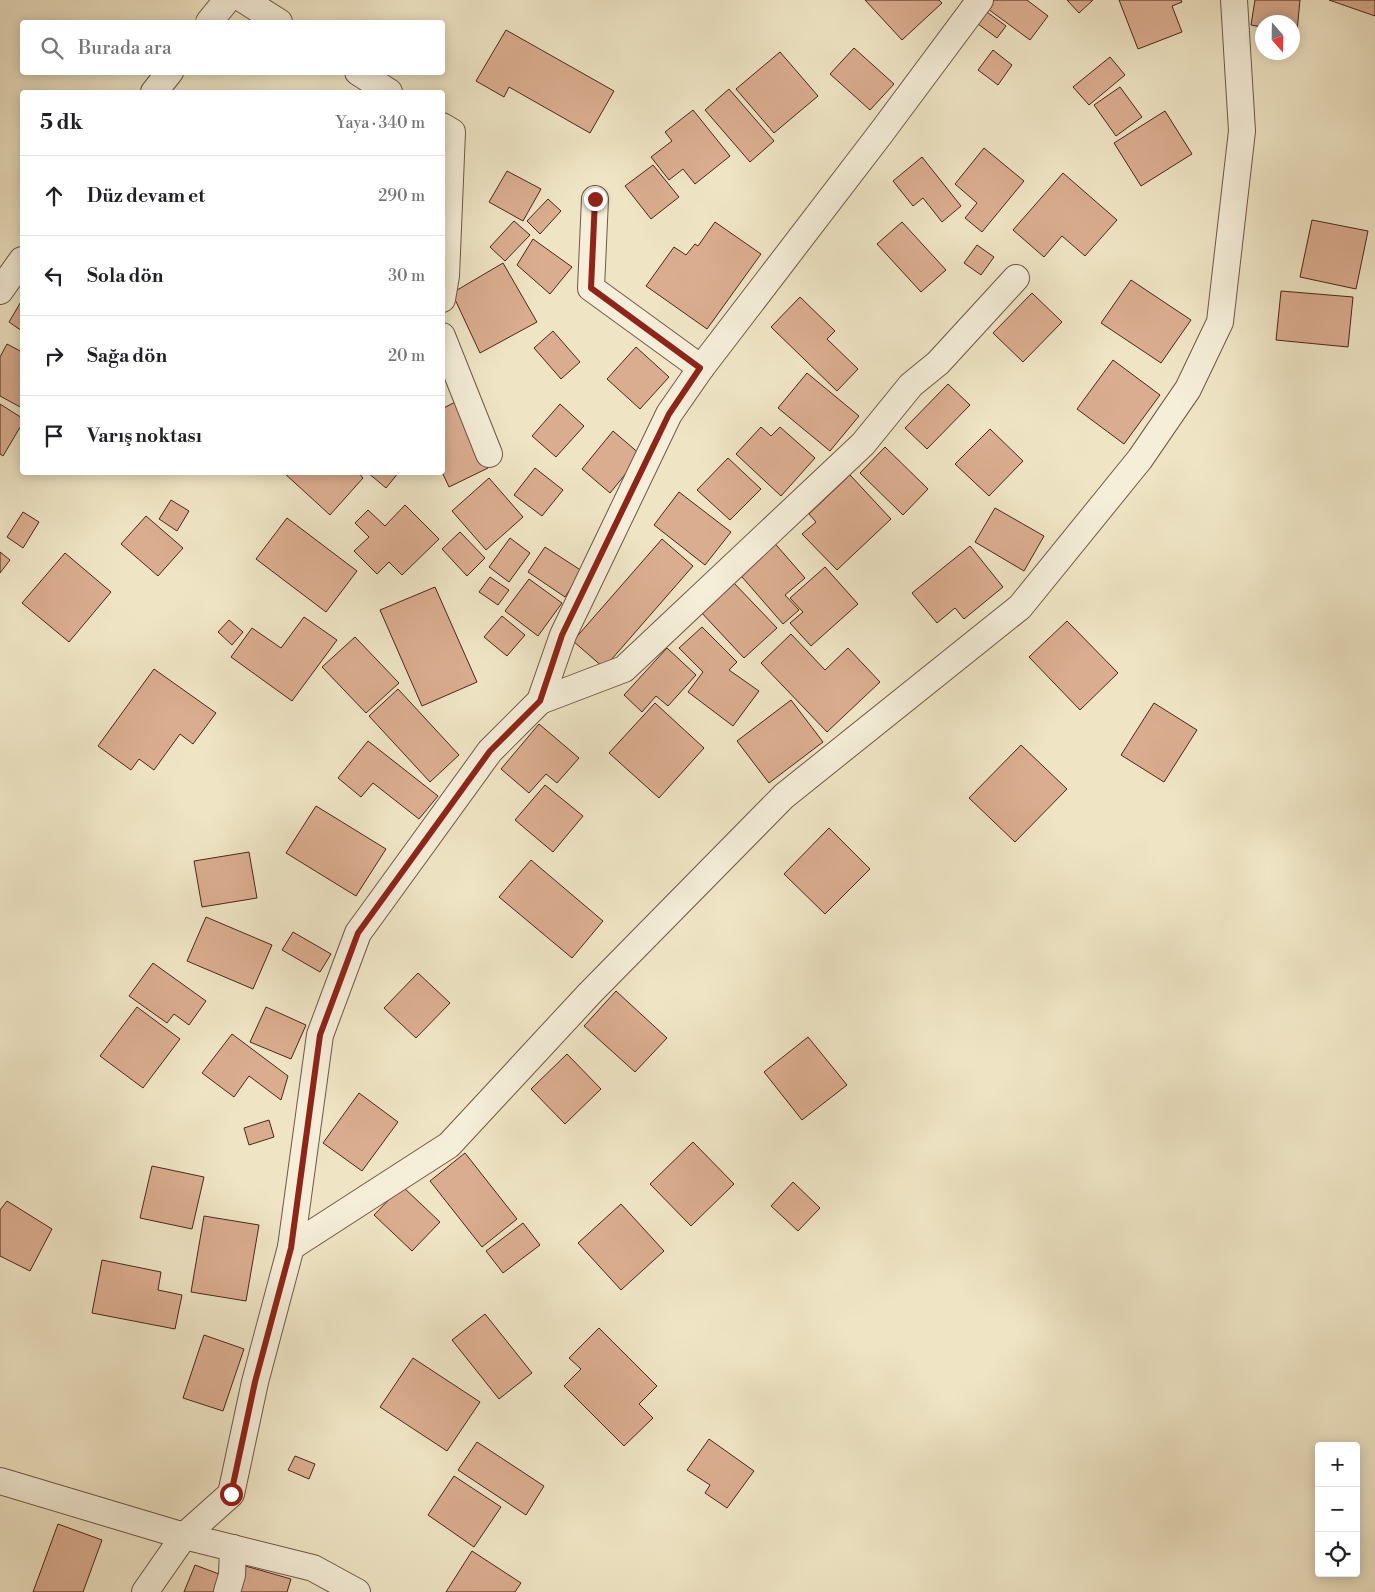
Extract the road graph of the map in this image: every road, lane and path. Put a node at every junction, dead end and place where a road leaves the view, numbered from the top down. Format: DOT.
graph roads {
  1 [pos="226,0"];
  2 [pos="244,0"];
  3 [pos="980,0"];
  4 [pos="1234,0"];
  5 [pos="211,20"];
  6 [pos="276,20"];
  7 [pos="168,75"];
  8 [pos="363,75"];
  9 [pos="156,90"];
  10 [pos="386,90"];
  11 [pos="445,128"];
  12 [pos="595,199"];
  13 [pos="20,263"];
  14 [pos="1016,278"];
  15 [pos="445,282"];
  16 [pos="0,291"];
  17 [pos="445,344"];
  18 [pos="700,368"];
  19 [pos="489,454"];
  20 [pos="540,701"];
  21 [pos="291,1248"];
  22 [pos="0,1481"];
  23 [pos="184,1536"];
  24 [pos="233,1548"];
  25 [pos="145,1592"];
  26 [pos="227,1592"];
  27 [pos="357,1592"];
  1 -- 5 [label="street"];
  2 -- 6 [label="street"];
  3 -- 18 [label="street"];
  4 -- 21 [label="street"];
  7 -- 9 [label="street"];
  8 -- 10 [label="street"];
  11 -- 15 [label="street"];
  12 -- 18 [label="street"];
  13 -- 16 [label="street"];
  14 -- 20 [label="street"];
  17 -- 19 [label="street"];
  18 -- 20 [label="street"];
  20 -- 21 [label="street"];
  21 -- 23 [label="street"];
  22 -- 23 [label="street"];
  23 -- 24 [label="street"];
  23 -- 25 [label="street"];
  24 -- 26 [label="street"];
  24 -- 27 [label="street"];
}
